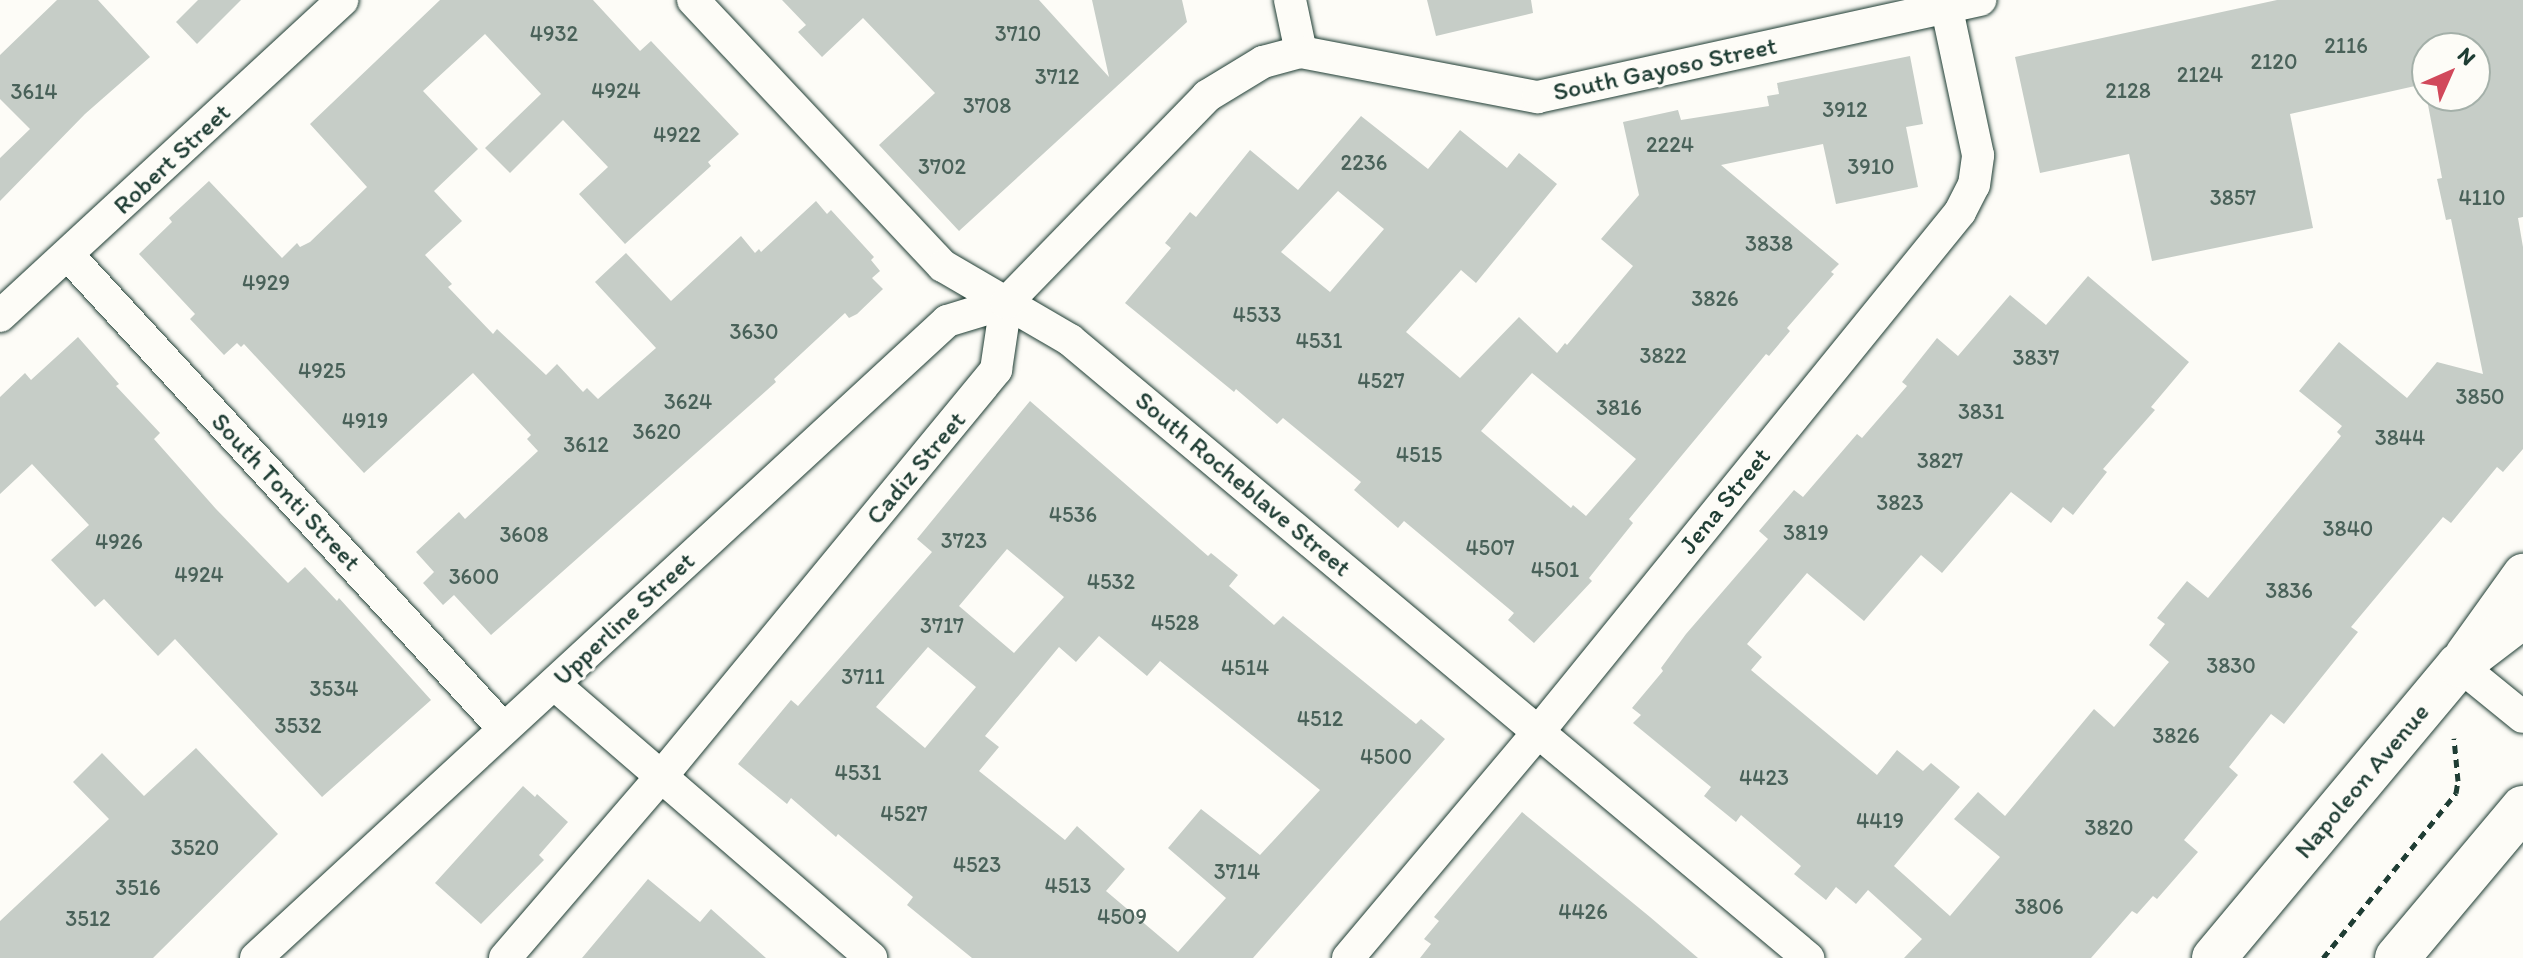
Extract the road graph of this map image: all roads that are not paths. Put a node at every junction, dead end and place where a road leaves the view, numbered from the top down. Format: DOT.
graph roads {
  1 [pos="342,0"];
  2 [pos="693,0"];
  3 [pos="1290,0"];
  4 [pos="1981,0"];
  5 [pos="1946,4"];
  6 [pos="1301,52"];
  7 [pos="68,255"];
  8 [pos="1006,303"];
  9 [pos="0,316"];
  10 [pos="2523,574"];
  11 [pos="2523,616"];
  12 [pos="2459,665"];
  13 [pos="554,684"];
  14 [pos="2523,717"];
  15 [pos="504,729"];
  16 [pos="1539,731"];
  17 [pos="660,778"];
  18 [pos="2523,808"];
  19 [pos="256,958"];
  20 [pos="505,958"];
  21 [pos="871,958"];
  22 [pos="1348,958"];
  23 [pos="1808,958"];
  24 [pos="2214,958"];
  25 [pos="2397,958"];
  1 -- 7 [label="street, Robert Street"];
  2 -- 8 [label="street, South Rocheblave Street"];
  3 -- 6 [label="street"];
  4 -- 5 [label="street, South Gayoso Street"];
  5 -- 6 [label="street, South Gayoso Street"];
  5 -- 16 [label="street, Jena Street"];
  6 -- 8 [label="street"];
  7 -- 9 [label="street, Robert Street"];
  7 -- 15 [label="street, South Tonti Street"];
  8 -- 13 [label="street, Upperline Street"];
  8 -- 16 [label="street, South Rocheblave Street"];
  8 -- 17 [label="street, Cadiz Street"];
  10 -- 12 [label="street"];
  11 -- 12 [label="main road, Napoleon Avenue"];
  12 -- 14 [label="street"];
  12 -- 24 [label="main road, Napoleon Avenue"];
  13 -- 15 [label="street, Upperline Street"];
  13 -- 17 [label="street"];
  15 -- 19 [label="street, Upperline Street"];
  16 -- 22 [label="street, Jena Street"];
  16 -- 23 [label="street, South Rocheblave Street"];
  17 -- 20 [label="street, Cadiz Street"];
  17 -- 21 [label="street"];
  18 -- 25 [label="main road"];
}
